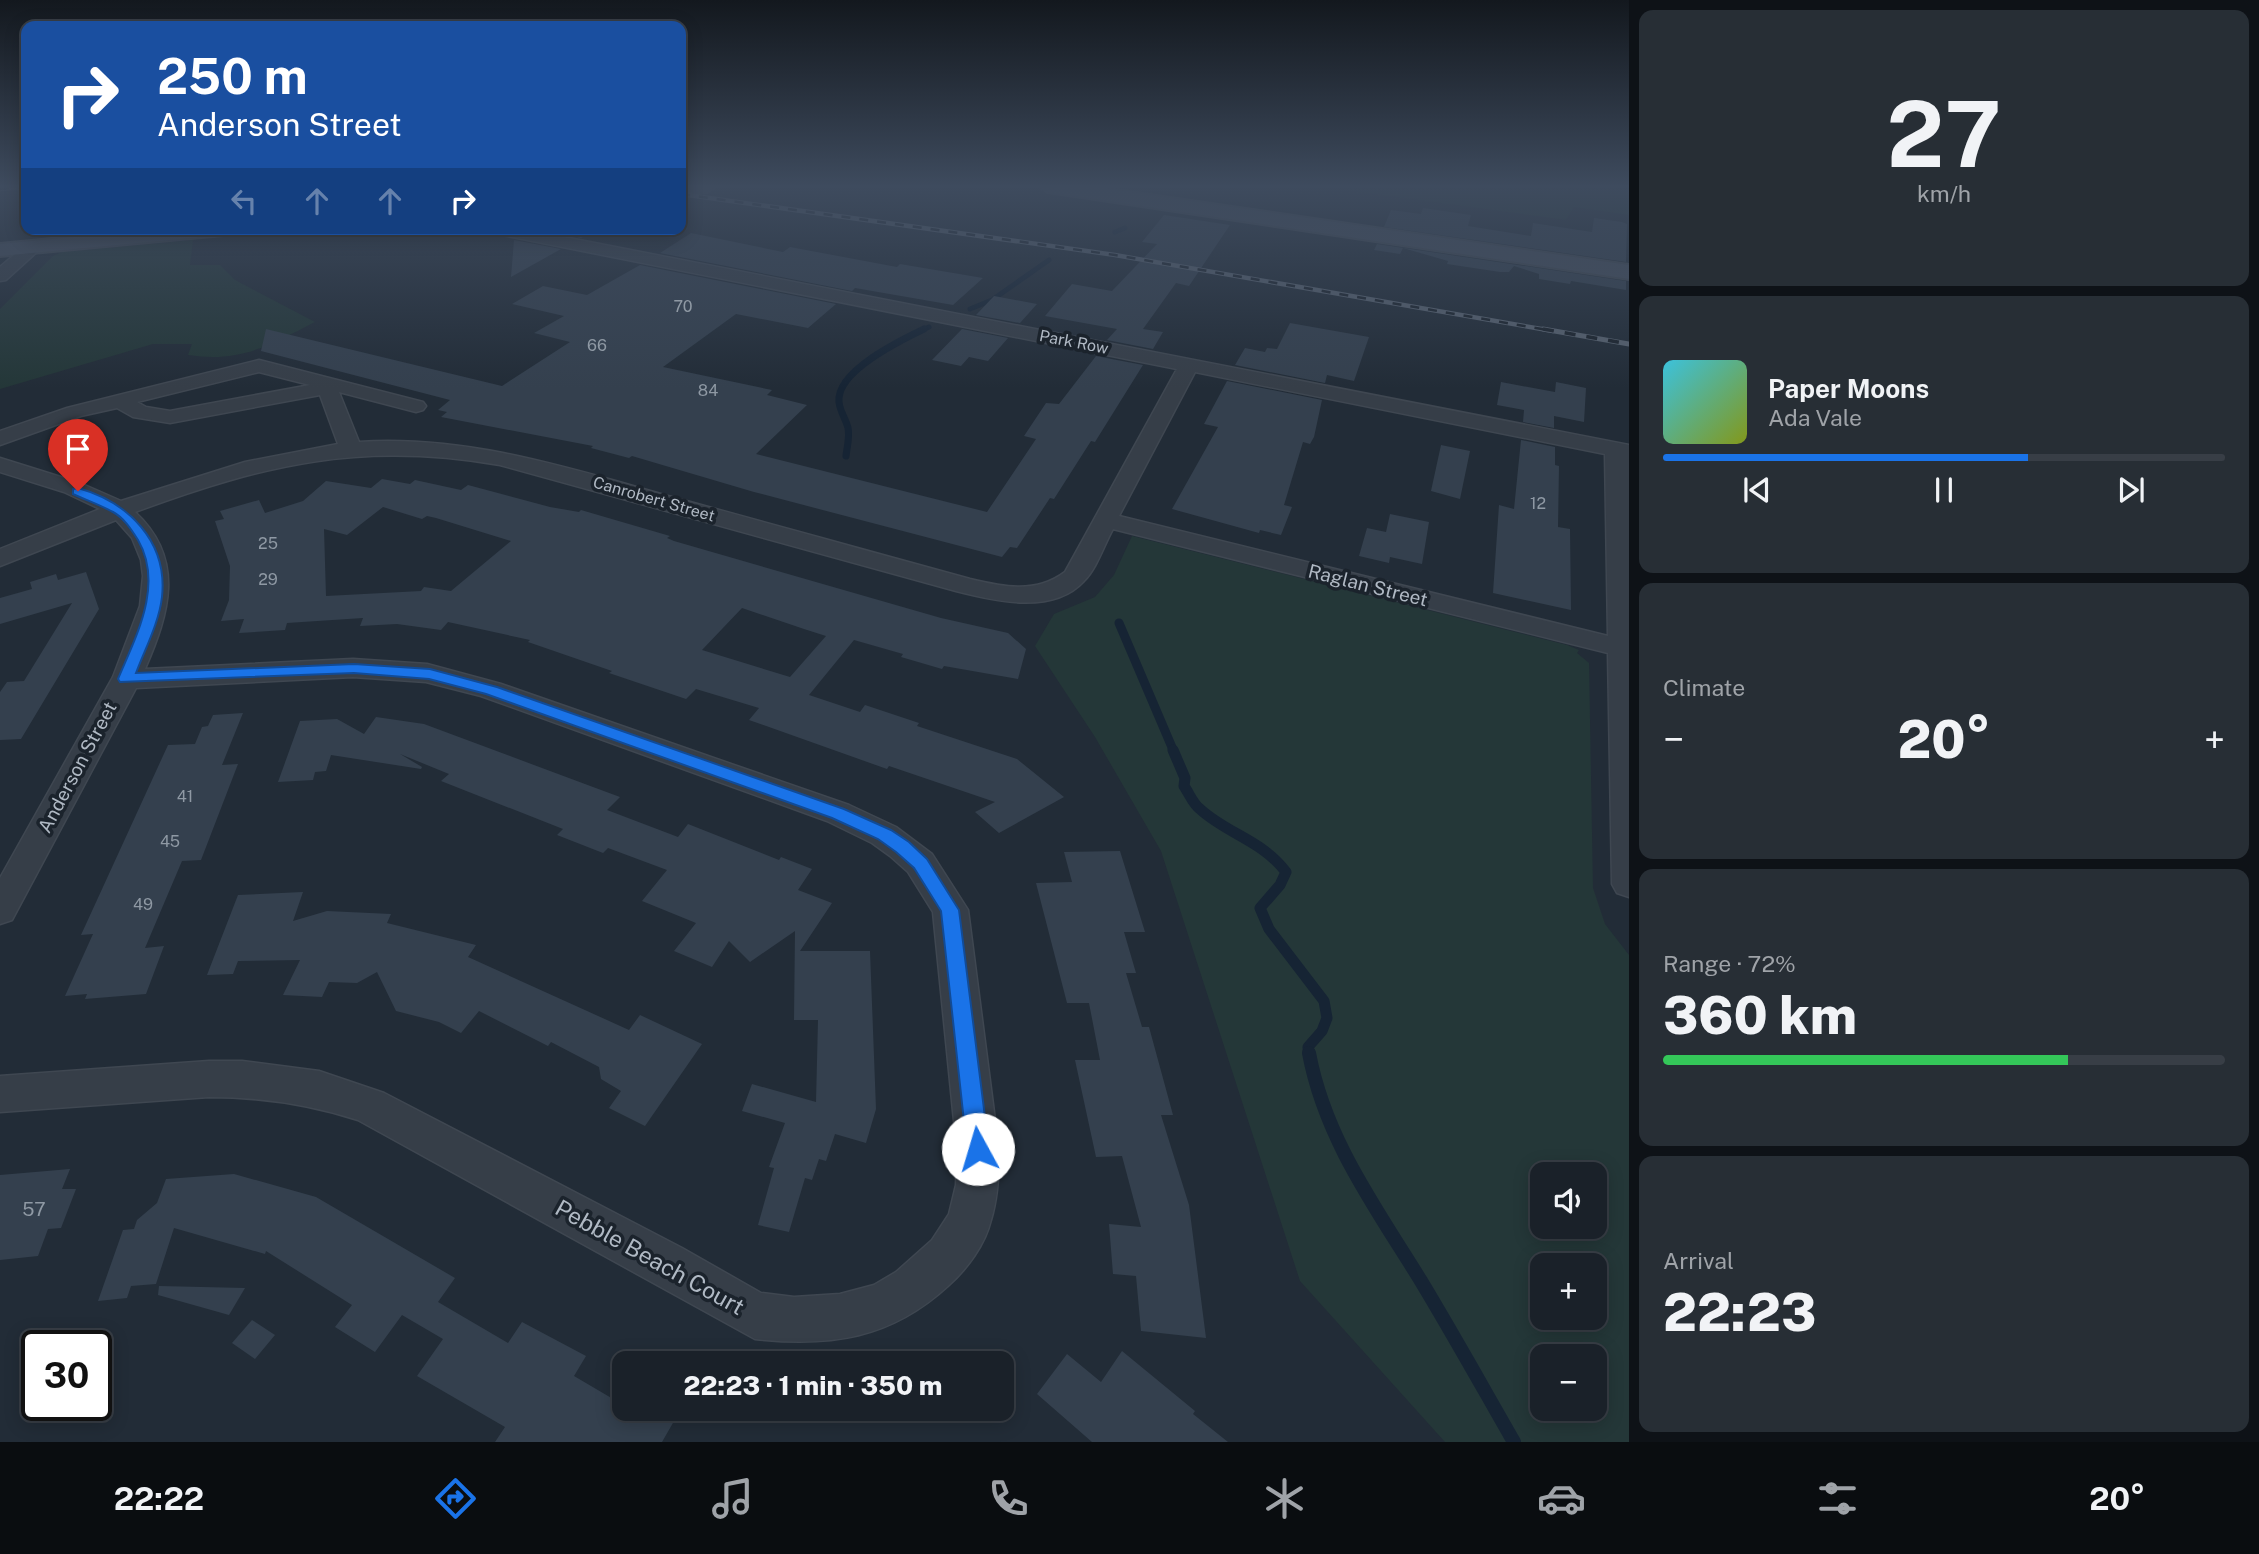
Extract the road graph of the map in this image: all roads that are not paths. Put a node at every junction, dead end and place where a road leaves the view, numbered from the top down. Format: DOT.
graph roads {
  1 [pos="26,253"];
  2 [pos="627,253"];
  3 [pos="1503,253"];
  4 [pos="1629,272"];
  5 [pos="0,276"];
  6 [pos="1189,365"];
  7 [pos="326,384"];
  8 [pos="119,400"];
  9 [pos="416,405"];
  10 [pos="0,438"];
  11 [pos="351,449"];
  12 [pos="1623,450"];
  13 [pos="0,465"];
  14 [pos="119,510"];
  15 [pos="1106,520"];
  16 [pos="0,558"];
  17 [pos="1626,650"];
  18 [pos="126,679"];
  19 [pos="1629,884"];
  20 [pos="0,910"];
  21 [pos="0,1094"];
  1 -- 5 [label="street"];
  2 -- 6 [label="street, Park Row"];
  3 -- 4 [label="main road"];
  6 -- 12 [label="street, Park Row"];
  6 -- 15 [label="street, Canrobert Street"];
  7 -- 8 [label="street"];
  7 -- 8 [label="street"];
  7 -- 9 [label="street"];
  7 -- 11 [label="street"];
  8 -- 10 [label="street"];
  11 -- 14 [label="street, Canrobert Street"];
  11 -- 15 [label="street, Canrobert Street"];
  12 -- 17 [label="street"];
  13 -- 14 [label="street, Anderson Street"];
  14 -- 16 [label="street, Canrobert Street"];
  14 -- 18 [label="street, Anderson Street"];
  15 -- 17 [label="street, Raglan Street"];
  17 -- 19 [label="street"];
  18 -- 20 [label="street, Anderson Street"];
  18 -- 21 [label="street, Pebble Beach Court"];
}
